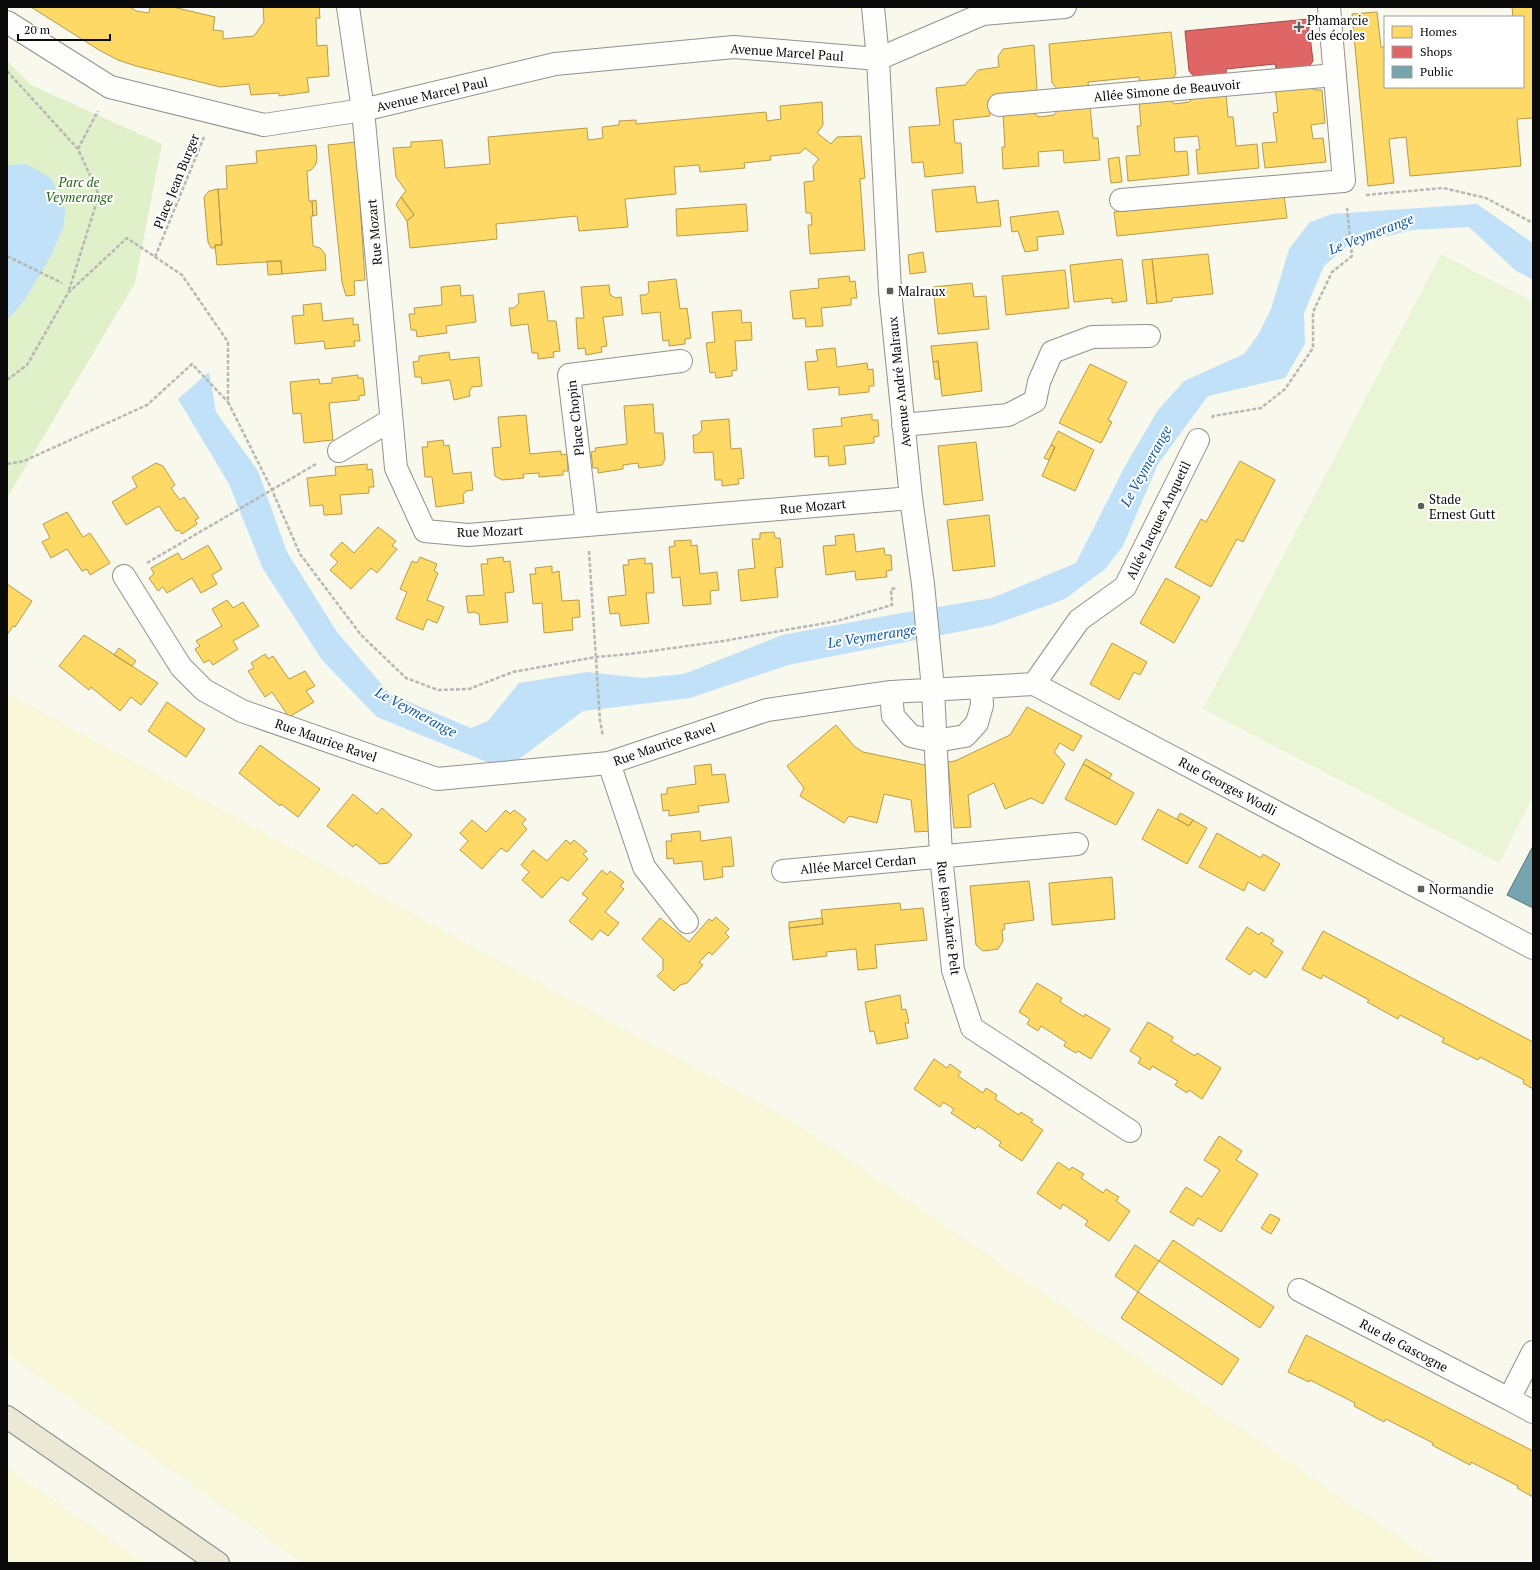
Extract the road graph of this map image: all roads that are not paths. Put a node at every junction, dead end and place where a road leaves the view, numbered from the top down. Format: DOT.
graph roads {
  1 [pos="348,7"];
  2 [pos="873,7"];
  3 [pos="1065,7"];
  4 [pos="1329,7"];
  5 [pos="7,22"];
  6 [pos="878,59"];
  7 [pos="1335,75"];
  8 [pos="999,105"];
  9 [pos="363,110"];
  10 [pos="1121,200"];
  11 [pos="1149,336"];
  12 [pos="681,361"];
  13 [pos="392,420"];
  14 [pos="903,425"];
  15 [pos="1198,440"];
  16 [pos="339,451"];
  17 [pos="911,498"];
  18 [pos="587,525"];
  19 [pos="124,576"];
  20 [pos="1034,684"];
  21 [pos="981,687"];
  22 [pos="933,689"];
  23 [pos="891,692"];
  24 [pos="936,741"];
  25 [pos="609,763"];
  26 [pos="1077,844"];
  27 [pos="941,856"];
  28 [pos="783,871"];
  29 [pos="687,922"];
  30 [pos="1533,948"];
  31 [pos="1130,1131"];
  32 [pos="1299,1290"];
  33 [pos="1533,1352"];
  34 [pos="1508,1399"];
  35 [pos="1533,1412"];
  36 [pos="7,1417"];
  37 [pos="218,1563"];
  1 -- 9 [label="street, Rue Mozart"];
  2 -- 6 [label="street, Avenue André Malraux"];
  3 -- 6 [label="street"];
  4 -- 7 [label="street"];
  5 -- 9 [label="street, Avenue Marcel Paul"];
  6 -- 9 [label="street, Avenue Marcel Paul"];
  6 -- 14 [label="street, Avenue André Malraux"];
  7 -- 8 [label="street, Allée Simone de Beauvoir"];
  7 -- 10 [label="street"];
  9 -- 13 [label="street, Rue Mozart"];
  11 -- 14 [label="street"];
  12 -- 18 [label="street, Place Chopin"];
  13 -- 16 [label="street"];
  13 -- 18 [label="street, Rue Mozart"];
  14 -- 17 [label="street, Avenue André Malraux"];
  15 -- 20 [label="street, Allée Jacques Anquetil"];
  17 -- 18 [label="street, Rue Mozart"];
  17 -- 22 [label="street, Avenue André Malraux"];
  19 -- 25 [label="street, Rue Maurice Ravel"];
  20 -- 21 [label="street"];
  20 -- 30 [label="street, Rue Georges Wodli"];
  21 -- 22 [label="street, Rue Maurice Ravel"];
  21 -- 24 [label="street"];
  22 -- 23 [label="street, Rue Maurice Ravel"];
  22 -- 24 [label="street, Rue Jean-Marie Pelt"];
  23 -- 24 [label="street"];
  23 -- 25 [label="street, Rue Maurice Ravel"];
  24 -- 27 [label="street, Rue Jean-Marie Pelt"];
  25 -- 29 [label="street"];
  26 -- 27 [label="street, Allée Marcel Cerdan"];
  27 -- 28 [label="street, Allée Marcel Cerdan"];
  27 -- 31 [label="street, Rue Jean-Marie Pelt"];
  32 -- 34 [label="street, Rue de Gascogne"];
  33 -- 34 [label="street"];
  34 -- 35 [label="street, Rue de Gascogne"];
  36 -- 37 [label="main road"];
}
